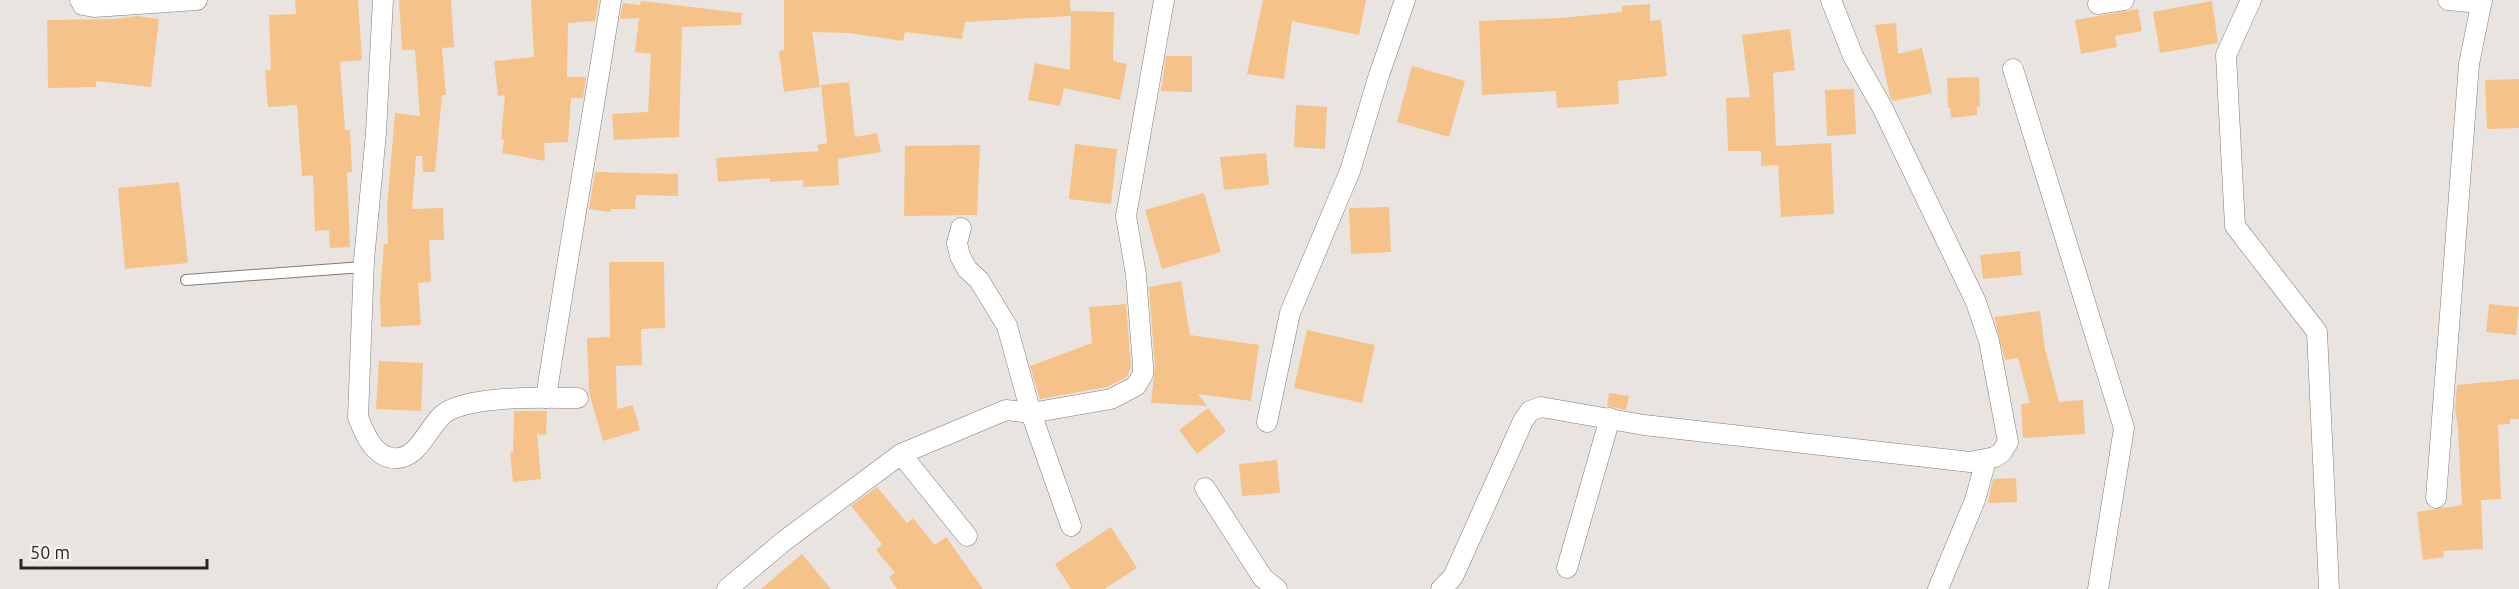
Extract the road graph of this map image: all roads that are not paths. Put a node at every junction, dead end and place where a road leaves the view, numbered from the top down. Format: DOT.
graph roads {
  1 [pos="80,0"];
  2 [pos="197,0"];
  3 [pos="383,0"];
  4 [pos="611,0"];
  5 [pos="1164,0"];
  6 [pos="1405,0"];
  7 [pos="1831,0"];
  8 [pos="2124,0"];
  9 [pos="2251,0"];
  10 [pos="2448,0"];
  11 [pos="2481,2"];
  12 [pos="2098,4"];
  13 [pos="2013,69"];
  14 [pos="961,228"];
  15 [pos="363,267"];
  16 [pos="186,280"];
  17 [pos="546,398"];
  18 [pos="578,398"];
  19 [pos="1031,413"];
  20 [pos="1611,418"];
  21 [pos="1267,422"];
  22 [pos="901,454"];
  23 [pos="1986,460"];
  24 [pos="1205,488"];
  25 [pos="2436,498"];
  26 [pos="1071,526"];
  27 [pos="967,536"];
  28 [pos="1567,568"];
  29 [pos="727,589"];
  30 [pos="1277,589"];
  31 [pos="1441,589"];
  32 [pos="1938,589"];
  33 [pos="2098,589"];
  34 [pos="2329,589"];
  1 -- 2 [label="street"];
  3 -- 15 [label="street"];
  4 -- 17 [label="street"];
  5 -- 19 [label="street"];
  6 -- 21 [label="street"];
  7 -- 23 [label="street"];
  8 -- 12 [label="street"];
  9 -- 34 [label="street"];
  10 -- 11 [label="street"];
  11 -- 25 [label="street"];
  13 -- 33 [label="street"];
  14 -- 19 [label="street"];
  15 -- 16 [label="lane"];
  15 -- 17 [label="street"];
  17 -- 18 [label="street"];
  19 -- 22 [label="street"];
  19 -- 26 [label="street"];
  20 -- 23 [label="street"];
  20 -- 28 [label="street"];
  20 -- 31 [label="street"];
  22 -- 27 [label="street"];
  22 -- 29 [label="street"];
  23 -- 32 [label="street"];
  24 -- 30 [label="street"];
}
